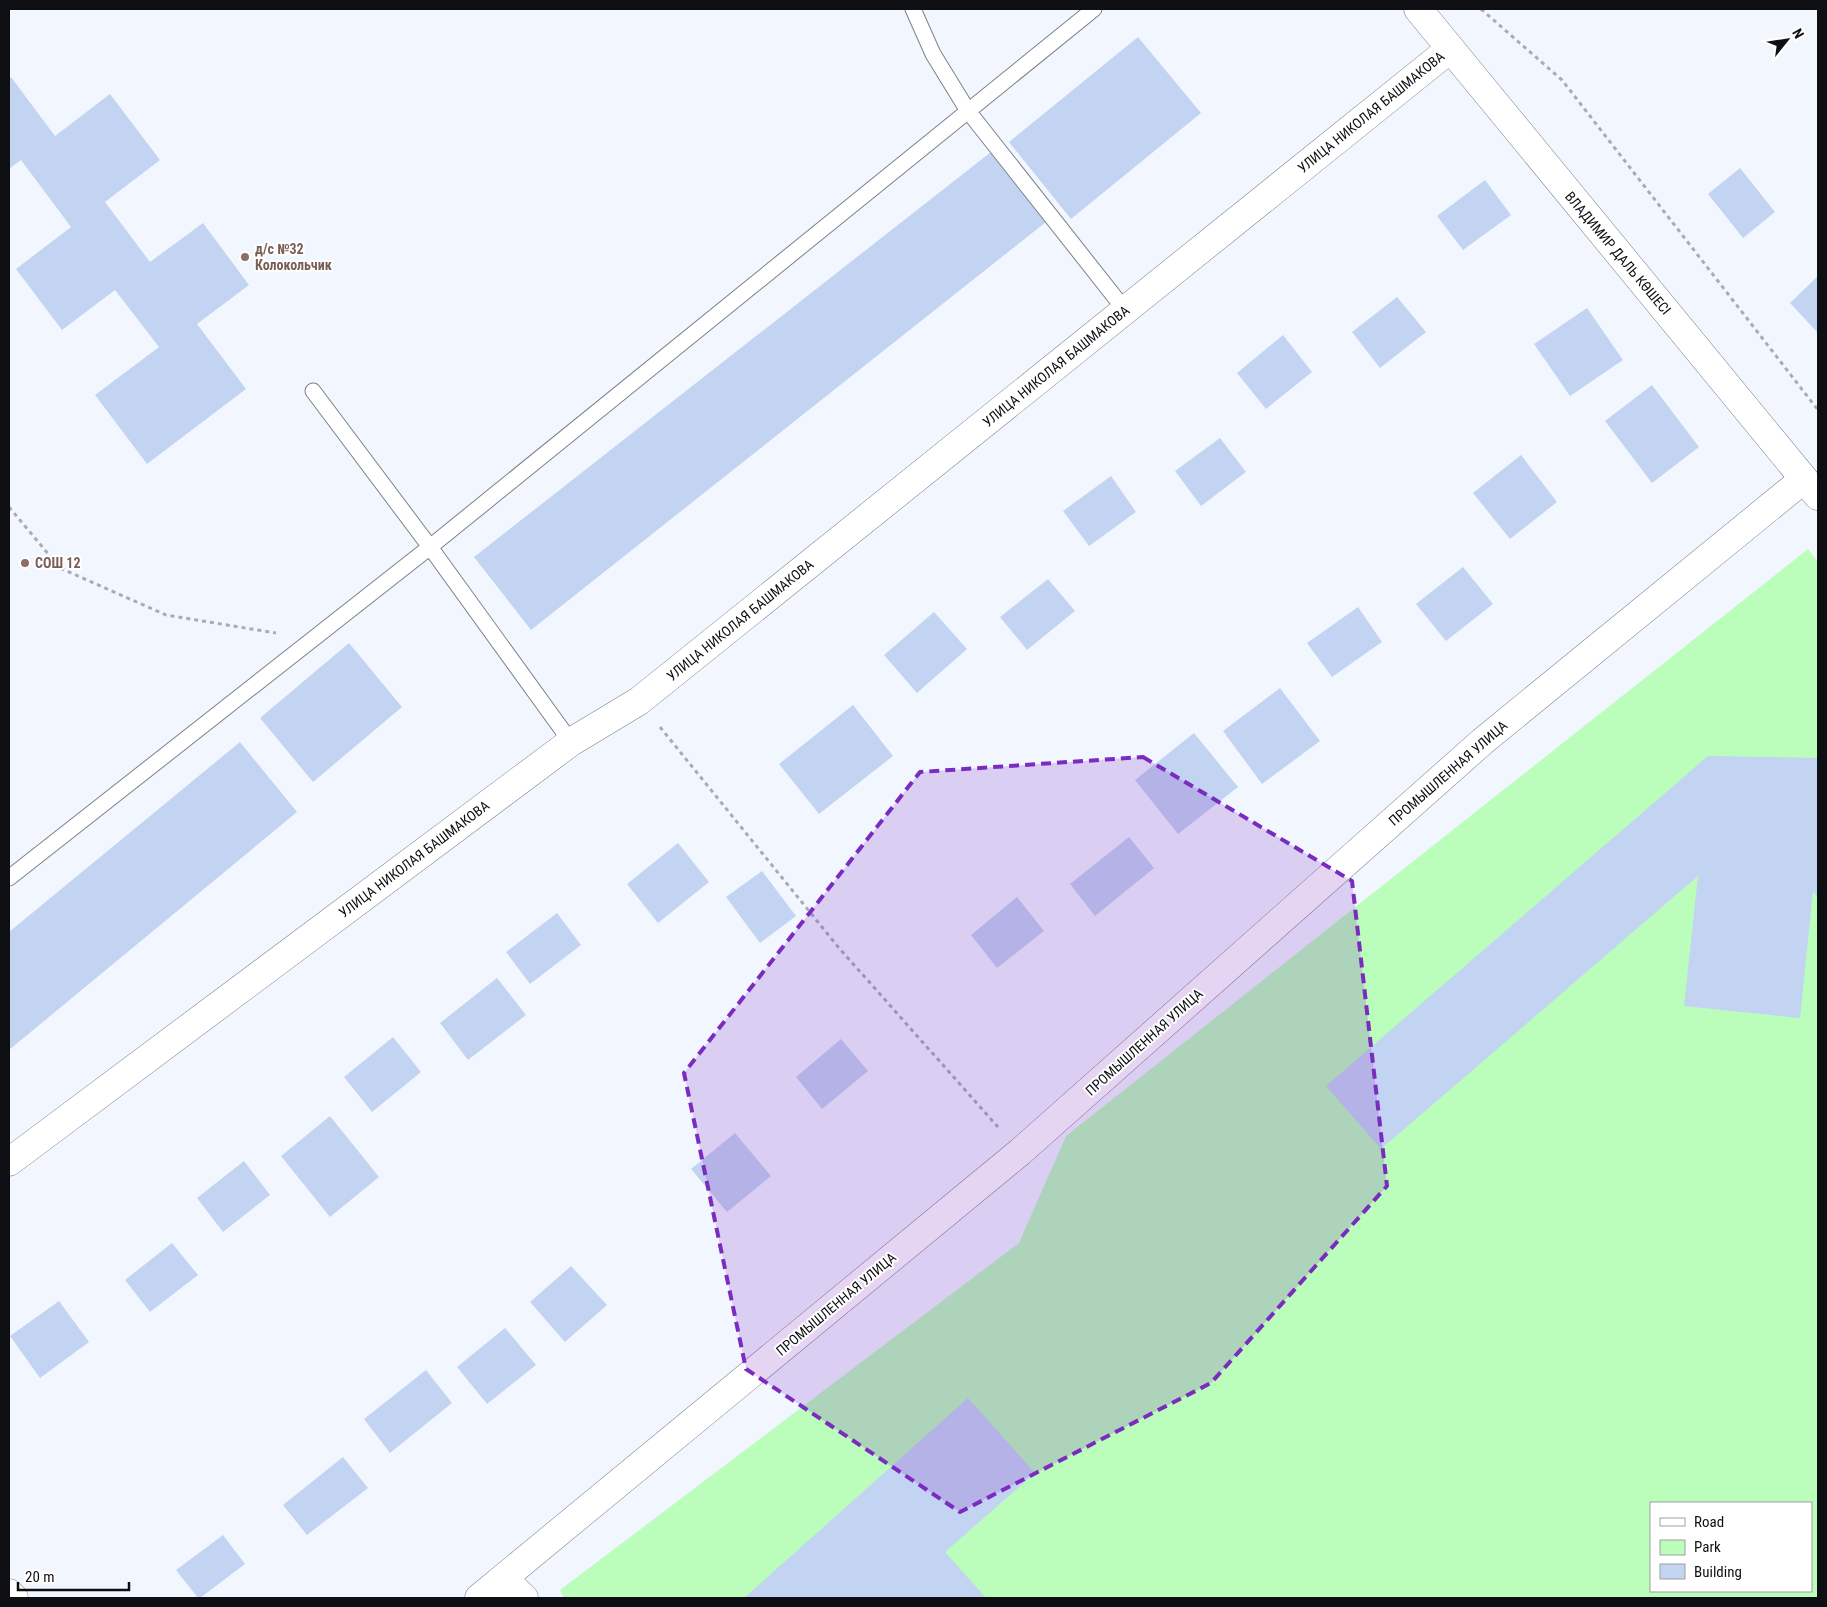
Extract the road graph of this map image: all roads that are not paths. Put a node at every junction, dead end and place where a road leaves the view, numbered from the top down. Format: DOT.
graph roads {
  1 [pos="913,9"];
  2 [pos="1094,9"];
  3 [pos="1418,9"];
  4 [pos="1450,49"];
  5 [pos="968,111"];
  6 [pos="1125,310"];
  7 [pos="313,391"];
  8 [pos="1811,487"];
  9 [pos="430,547"];
  10 [pos="571,742"];
  11 [pos="9,878"];
  12 [pos="9,1162"];
  13 [pos="504,1579"];
  14 [pos="9,1593"];
  15 [pos="14,1598"];
  16 [pos="478,1598"];
  17 [pos="524,1598"];
  1 -- 5 [label="lane"];
  2 -- 5 [label="lane"];
  3 -- 4 [label="street, ВЛАДИМИР ДАЛЬ КӨШЕСІ"];
  4 -- 6 [label="street, УЛИЦА НИКОЛАЯ БАШМАКОВА"];
  4 -- 8 [label="street, ВЛАДИМИР ДАЛЬ КӨШЕСІ"];
  5 -- 6 [label="lane"];
  5 -- 9 [label="lane"];
  6 -- 10 [label="street, УЛИЦА НИКОЛАЯ БАШМАКОВА"];
  7 -- 9 [label="lane"];
  8 -- 13 [label="street, ПРОМЫШЛЕННАЯ УЛИЦА"];
  9 -- 10 [label="lane"];
  9 -- 11 [label="lane"];
  10 -- 12 [label="street, УЛИЦА НИКОЛАЯ БАШМАКОВА"];
  13 -- 16 [label="street, ПРОМЫШЛЕННАЯ УЛИЦА"];
  13 -- 17 [label="street"];
  14 -- 15 [label="street"];
}
